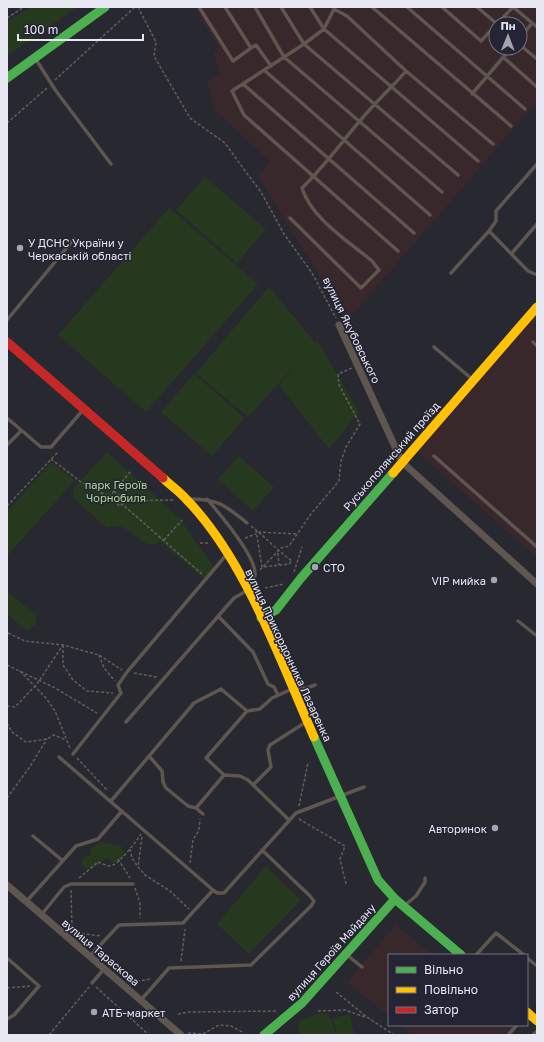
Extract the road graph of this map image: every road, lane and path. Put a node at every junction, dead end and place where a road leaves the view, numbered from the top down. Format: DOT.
graph roads {
  1 [pos="24,7"];
  2 [pos="105,7"];
  3 [pos="136,7"];
  4 [pos="199,7"];
  5 [pos="225,7"];
  6 [pos="255,7"];
  7 [pos="281,7"];
  8 [pos="310,7"];
  9 [pos="372,7"];
  10 [pos="407,7"];
  11 [pos="442,7"];
  12 [pos="477,7"];
  13 [pos="513,7"];
  14 [pos="335,8"];
  15 [pos="488,16"];
  16 [pos="505,16"];
  17 [pos="7,18"];
  18 [pos="532,23"];
  19 [pos="528,28"];
  20 [pos="537,28"];
  21 [pos="324,29"];
  22 [pos="488,34"];
  23 [pos="304,44"];
  24 [pos="251,48"];
  25 [pos="528,52"];
  26 [pos="35,57"];
  27 [pos="284,57"];
  28 [pos="503,57"];
  29 [pos="537,59"];
  30 [pos="271,66"];
  31 [pos="264,70"];
  32 [pos="406,71"];
  33 [pos="486,75"];
  34 [pos="7,78"];
  35 [pos="51,84"];
  36 [pos="243,84"];
  37 [pos="537,87"];
  38 [pos="392,88"];
  39 [pos="472,94"];
  40 [pos="375,104"];
  41 [pos="525,109"];
  42 [pos="360,122"];
  43 [pos="7,123"];
  44 [pos="511,126"];
  45 [pos="345,141"];
  46 [pos="493,144"];
  47 [pos="330,160"];
  48 [pos="478,161"];
  49 [pos="111,164"];
  50 [pos="537,164"];
  51 [pos="458,175"];
  52 [pos="313,177"];
  53 [pos="442,192"];
  54 [pos="430,215"];
  55 [pos="290,218"];
  56 [pos="537,224"];
  57 [pos="489,231"];
  58 [pos="414,233"];
  59 [pos="74,239"];
  60 [pos="398,251"];
  61 [pos="512,253"];
  62 [pos="451,273"];
  63 [pos="537,275"];
  64 [pos="537,307"];
  65 [pos="7,320"];
  66 [pos="339,325"];
  67 [pos="7,342"];
  68 [pos="533,342"];
  69 [pos="537,346"];
  70 [pos="434,347"];
  71 [pos="358,366"];
  72 [pos="473,379"];
  73 [pos="84,409"];
  74 [pos="7,418"];
  75 [pos="21,431"];
  76 [pos="7,445"];
  77 [pos="58,452"];
  78 [pos="434,456"];
  79 [pos="51,459"];
  80 [pos="402,462"];
  81 [pos="131,471"];
  82 [pos="114,491"];
  83 [pos="109,497"];
  84 [pos="186,499"];
  85 [pos="207,499"];
  86 [pos="125,501"];
  87 [pos="122,504"];
  88 [pos="7,506"];
  89 [pos="182,520"];
  90 [pos="247,523"];
  91 [pos="257,531"];
  92 [pos="298,534"];
  93 [pos="164,540"];
  94 [pos="537,547"];
  95 [pos="279,552"];
  96 [pos="228,554"];
  97 [pos="279,565"];
  98 [pos="262,567"];
  99 [pos="256,574"];
  100 [pos="206,578"];
  101 [pos="301,578"];
  102 [pos="537,584"];
  103 [pos="265,588"];
  104 [pos="249,591"];
  105 [pos="218,616"];
  106 [pos="261,618"];
  107 [pos="518,621"];
  108 [pos="7,632"];
  109 [pos="537,636"];
  110 [pos="63,645"];
  111 [pos="99,655"];
  112 [pos="7,665"];
  113 [pos="20,671"];
  114 [pos="127,672"];
  115 [pos="164,678"];
  116 [pos="39,680"];
  117 [pos="118,685"];
  118 [pos="315,685"];
  119 [pos="34,687"];
  120 [pos="292,689"];
  121 [pos="121,693"];
  122 [pos="278,695"];
  123 [pos="7,706"];
  124 [pos="247,711"];
  125 [pos="101,716"];
  126 [pos="307,721"];
  127 [pos="126,722"];
  128 [pos="7,723"];
  129 [pos="47,739"];
  130 [pos="67,740"];
  131 [pos="73,754"];
  132 [pos="149,756"];
  133 [pos="59,757"];
  134 [pos="308,764"];
  135 [pos="224,775"];
  136 [pos="253,785"];
  137 [pos="364,787"];
  138 [pos="340,796"];
  139 [pos="7,798"];
  140 [pos="111,801"];
  141 [pos="196,808"];
  142 [pos="122,811"];
  143 [pos="298,812"];
  144 [pos="203,814"];
  145 [pos="293,816"];
  146 [pos="289,820"];
  147 [pos="143,829"];
  148 [pos="33,836"];
  149 [pos="130,850"];
  150 [pos="262,850"];
  151 [pos="63,862"];
  152 [pos="138,867"];
  153 [pos="189,868"];
  154 [pos="425,878"];
  155 [pos="71,884"];
  156 [pos="133,884"];
  157 [pos="346,884"];
  158 [pos="7,885"];
  159 [pos="213,890"];
  160 [pos="395,899"];
  161 [pos="26,902"];
  162 [pos="404,906"];
  163 [pos="194,912"];
  164 [pos="41,915"];
  165 [pos="183,923"];
  166 [pos="107,937"];
  167 [pos="460,954"];
  168 [pos="477,954"];
  169 [pos="523,954"];
  170 [pos="346,955"];
  171 [pos="90,956"];
  172 [pos="7,958"];
  173 [pos="528,959"];
  174 [pos="180,966"];
  175 [pos="362,966"];
  176 [pos="537,966"];
  177 [pos="104,969"];
  178 [pos="156,982"];
  179 [pos="92,983"];
  180 [pos="120,983"];
  181 [pos="39,986"];
  182 [pos="7,988"];
  183 [pos="336,992"];
  184 [pos="141,1000"];
  185 [pos="277,1011"];
  186 [pos="318,1011"];
  187 [pos="178,1014"];
  188 [pos="528,1014"];
  189 [pos="367,1017"];
  190 [pos="7,1019"];
  191 [pos="537,1021"];
  192 [pos="516,1026"];
  193 [pos="537,1031"];
  194 [pos="244,1033"];
  195 [pos="181,1034"];
  196 [pos="49,1035"];
  197 [pos="149,1035"];
  198 [pos="264,1035"];
  199 [pos="394,1035"];
  200 [pos="508,1035"];
  201 [pos="534,1035"];
  1 -- 17 [label="path"];
  2 -- 26 [label="street"];
  3 -- 35 [label="path"];
  3 -- 66 [label="path, вулиця Якубовського"];
  4 -- 24 [label="lane"];
  5 -- 24 [label="lane"];
  6 -- 27 [label="lane"];
  7 -- 23 [label="lane"];
  8 -- 21 [label="lane"];
  9 -- 39 [label="lane"];
  10 -- 33 [label="lane"];
  11 -- 22 [label="lane"];
  12 -- 15 [label="lane"];
  13 -- 16 [label="lane"];
  13 -- 18 [label="lane"];
  14 -- 21 [label="lane"];
  14 -- 32 [label="lane"];
  18 -- 19 [label="lane"];
  18 -- 20 [label="lane"];
  21 -- 23 [label="lane"];
  21 -- 38 [label="lane"];
  23 -- 27 [label="lane"];
  23 -- 40 [label="lane"];
  24 -- 30 [label="lane"];
  25 -- 29 [label="lane"];
  26 -- 34 [label="street"];
  26 -- 35 [label="lane"];
  27 -- 30 [label="lane"];
  27 -- 42 [label="lane"];
  28 -- 33 [label="lane"];
  28 -- 37 [label="lane"];
  30 -- 31 [label="lane"];
  31 -- 36 [label="lane"];
  31 -- 45 [label="lane"];
  32 -- 38 [label="lane"];
  32 -- 46 [label="lane"];
  33 -- 39 [label="lane"];
  33 -- 41 [label="lane"];
  35 -- 43 [label="path"];
  35 -- 49 [label="lane"];
  36 -- 47 [label="lane"];
  36 -- 52 [label="lane"];
  38 -- 40 [label="lane"];
  38 -- 48 [label="lane"];
  39 -- 44 [label="lane"];
  40 -- 42 [label="lane"];
  40 -- 51 [label="lane"];
  42 -- 45 [label="lane"];
  42 -- 53 [label="lane"];
  45 -- 47 [label="lane"];
  45 -- 54 [label="lane"];
  47 -- 52 [label="lane"];
  47 -- 58 [label="lane"];
  50 -- 57 [label="lane"];
  52 -- 55 [label="lane"];
  52 -- 60 [label="lane"];
  56 -- 61 [label="lane"];
  57 -- 61 [label="lane"];
  57 -- 62 [label="lane"];
  59 -- 65 [label="lane"];
  61 -- 63 [label="lane"];
  64 -- 72 [label="street, Руськополянський проїзд"];
  66 -- 71 [label="street, вулиця Якубовського"];
  67 -- 73 [label="street, вулиця Прикордонника Лазаренка"];
  68 -- 69 [label="lane"];
  70 -- 72 [label="lane"];
  71 -- 80 [label="street, вулиця Якубовського"];
  71 -- 92 [label="path"];
  72 -- 80 [label="street, Руськополянський проїзд"];
  73 -- 75 [label="lane"];
  73 -- 84 [label="street, вулиця Прикордонника Лазаренка"];
  74 -- 75 [label="lane"];
  75 -- 76 [label="lane"];
  77 -- 79 [label="path"];
  78 -- 94 [label="lane"];
  79 -- 83 [label="path"];
  79 -- 88 [label="path"];
  80 -- 101 [label="street, Руськополянський проїзд"];
  80 -- 102 [label="street, вулиця Якубовського"];
  81 -- 82 [label="path"];
  82 -- 83 [label="path"];
  82 -- 86 [label="path"];
  83 -- 87 [label="path"];
  84 -- 85 [label="lane"];
  84 -- 86 [label="path"];
  84 -- 96 [label="street, вулиця Прикордонника Лазаренка"];
  85 -- 90 [label="lane"];
  85 -- 99 [label="lane"];
  86 -- 87 [label="path"];
  87 -- 93 [label="path"];
  89 -- 93 [label="path"];
  90 -- 91 [label="path"];
  91 -- 92 [label="path"];
  91 -- 95 [label="path"];
  91 -- 98 [label="path"];
  92 -- 95 [label="path"];
  93 -- 100 [label="path"];
  95 -- 97 [label="path"];
  95 -- 97 [label="path"];
  95 -- 98 [label="path"];
  96 -- 100 [label="lane"];
  96 -- 104 [label="street, вулиця Прикордонника Лазаренка"];
  97 -- 98 [label="path"];
  98 -- 99 [label="path"];
  99 -- 104 [label="lane"];
  100 -- 114 [label="lane"];
  101 -- 103 [label="path"];
  101 -- 106 [label="street, Руськополянський проїзд"];
  104 -- 105 [label="lane"];
  104 -- 106 [label="street, вулиця Прикордонника Лазаренка"];
  105 -- 115 [label="lane"];
  105 -- 122 [label="lane"];
  106 -- 120 [label="street, вулиця Прикордонника Лазаренка"];
  107 -- 109 [label="lane"];
  108 -- 110 [label="path"];
  110 -- 111 [label="path"];
  110 -- 116 [label="path"];
  110 -- 121 [label="path"];
  111 -- 114 [label="path"];
  111 -- 117 [label="path"];
  112 -- 113 [label="path"];
  113 -- 116 [label="path"];
  113 -- 119 [label="path"];
  114 -- 115 [label="path"];
  114 -- 117 [label="lane"];
  115 -- 127 [label="lane"];
  116 -- 119 [label="path"];
  116 -- 125 [label="path"];
  117 -- 121 [label="lane"];
  118 -- 120 [label="lane"];
  119 -- 123 [label="path"];
  119 -- 130 [label="path"];
  120 -- 122 [label="lane"];
  120 -- 126 [label="street, вулиця Прикордонника Лазаренка"];
  121 -- 125 [label="lane"];
  122 -- 124 [label="lane"];
  124 -- 132 [label="lane"];
  124 -- 135 [label="lane"];
  125 -- 131 [label="lane"];
  126 -- 136 [label="lane"];
  126 -- 138 [label="street, вулиця Прикордонника Лазаренка"];
  128 -- 129 [label="path"];
  129 -- 130 [label="path"];
  129 -- 139 [label="path"];
  130 -- 131 [label="path"];
  131 -- 140 [label="path"];
  132 -- 140 [label="lane"];
  132 -- 141 [label="lane"];
  133 -- 140 [label="lane"];
  134 -- 143 [label="path"];
  135 -- 136 [label="lane"];
  135 -- 141 [label="lane"];
  136 -- 146 [label="lane"];
  137 -- 138 [label="lane"];
  138 -- 143 [label="lane"];
  138 -- 160 [label="street, вулиця Прикордонника Лазаренка"];
  140 -- 142 [label="lane"];
  141 -- 144 [label="lane"];
  142 -- 147 [label="lane"];
  142 -- 151 [label="lane"];
  143 -- 145 [label="lane"];
  144 -- 153 [label="path"];
  145 -- 146 [label="lane"];
  145 -- 157 [label="path"];
  146 -- 150 [label="lane"];
  147 -- 149 [label="path"];
  147 -- 152 [label="path"];
  147 -- 153 [label="lane"];
  148 -- 151 [label="lane"];
  149 -- 152 [label="path"];
  149 -- 155 [label="path"];
  150 -- 159 [label="lane"];
  150 -- 174 [label="lane"];
  151 -- 161 [label="lane"];
  152 -- 163 [label="path"];
  153 -- 159 [label="lane"];
  154 -- 162 [label="lane"];
  155 -- 156 [label="lane"];
  155 -- 164 [label="lane"];
  155 -- 166 [label="path"];
  158 -- 161 [label="street, вулиця Тараскова"];
  159 -- 163 [label="lane"];
  160 -- 162 [label="street, вулиця Прикордонника Лазаренка"];
  160 -- 170 [label="street, вулиця Героїв Майдану"];
  161 -- 164 [label="street, вулиця Тараскова"];
  162 -- 167 [label="street, вулиця Прикордонника Лазаренка"];
  163 -- 165 [label="lane"];
  164 -- 171 [label="street, вулиця Тараскова"];
  165 -- 166 [label="lane"];
  165 -- 174 [label="path"];
  166 -- 171 [label="lane"];
  168 -- 169 [label="lane"];
  170 -- 175 [label="lane"];
  170 -- 198 [label="street, вулиця Героїв Майдану"];
  171 -- 177 [label="street, вулиця Тараскова"];
  172 -- 181 [label="lane"];
  173 -- 176 [label="lane"];
  174 -- 178 [label="lane"];
  177 -- 179 [label="lane"];
  177 -- 180 [label="street, вулиця Тараскова"];
  178 -- 180 [label="path"];
  178 -- 184 [label="lane"];
  179 -- 196 [label="path"];
  179 -- 197 [label="path"];
  180 -- 184 [label="street, вулиця Тараскова"];
  181 -- 182 [label="path"];
  181 -- 190 [label="lane"];
  183 -- 189 [label="path"];
  184 -- 195 [label="street, вулиця Тараскова"];
  185 -- 187 [label="path"];
  186 -- 189 [label="path"];
  188 -- 191 [label="street"];
  189 -- 199 [label="path"];
  192 -- 200 [label="lane"];
  193 -- 201 [label="lane"];
  194 -- 195 [label="path"];
}
